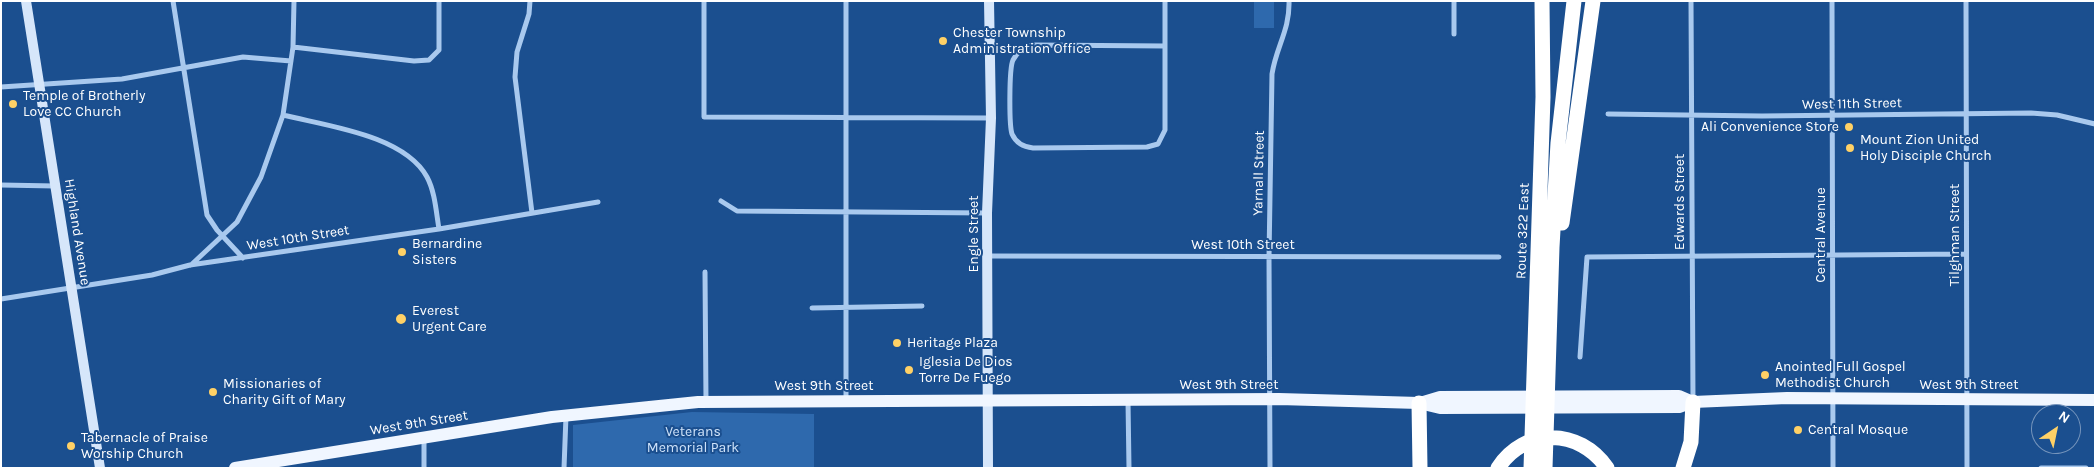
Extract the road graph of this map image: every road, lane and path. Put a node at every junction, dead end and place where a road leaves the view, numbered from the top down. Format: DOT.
graph roads {
  1 [pos="26,1"];
  2 [pos="173,1"];
  3 [pos="294,1"];
  4 [pos="439,1"];
  5 [pos="530,1"];
  6 [pos="704,1"];
  7 [pos="846,1"];
  8 [pos="990,1"];
  9 [pos="1165,1"];
  10 [pos="1289,1"];
  11 [pos="1454,1"];
  12 [pos="1542,1"];
  13 [pos="1549,1"];
  14 [pos="1574,1"];
  15 [pos="1593,1"];
  16 [pos="1691,1"];
  17 [pos="1832,1"];
  18 [pos="1966,1"];
  19 [pos="1454,34"];
  20 [pos="1165,46"];
  21 [pos="293,47"];
  22 [pos="292,61"];
  23 [pos="184,68"];
  24 [pos="40,86"];
  25 [pos="1,87"];
  26 [pos="1543,97"];
  27 [pos="1966,113"];
  28 [pos="1608,114"];
  29 [pos="283,115"];
  30 [pos="1691,115"];
  31 [pos="1832,115"];
  32 [pos="991,118"];
  33 [pos="846,119"];
  34 [pos="2095,124"];
  35 [pos="1,185"];
  36 [pos="55,186"];
  37 [pos="721,201"];
  38 [pos="598,202"];
  39 [pos="532,213"];
  40 [pos="846,213"];
  41 [pos="987,213"];
  42 [pos="438,229"];
  43 [pos="223,237"];
  44 [pos="1832,254"];
  45 [pos="1966,254"];
  46 [pos="1692,255"];
  47 [pos="987,256"];
  48 [pos="1269,256"];
  49 [pos="1499,257"];
  50 [pos="242,258"];
  51 [pos="190,265"];
  52 [pos="705,272"];
  53 [pos="1552,284"];
  54 [pos="71,288"];
  55 [pos="1,299"];
  56 [pos="846,306"];
  57 [pos="922,306"];
  58 [pos="812,308"];
  59 [pos="1580,357"];
  60 [pos="1542,366"];
  61 [pos="1270,399"];
  62 [pos="1833,399"];
  63 [pos="988,400"];
  64 [pos="1128,400"];
  65 [pos="1967,400"];
  66 [pos="2095,400"];
  67 [pos="846,401"];
  68 [pos="706,402"];
  69 [pos="1693,402"];
  70 [pos="1419,403"];
  71 [pos="566,416"];
  72 [pos="1419,434"];
  73 [pos="424,438"];
  74 [pos="284,464"];
  75 [pos="100,468"];
  76 [pos="234,468"];
  77 [pos="424,468"];
  78 [pos="564,468"];
  79 [pos="988,468"];
  80 [pos="1128,468"];
  81 [pos="1270,468"];
  82 [pos="1420,468"];
  83 [pos="1428,468"];
  84 [pos="1498,468"];
  85 [pos="1531,468"];
  86 [pos="1545,468"];
  87 [pos="1607,468"];
  88 [pos="1683,468"];
  89 [pos="1833,468"];
  90 [pos="1967,468"];
  91 [pos="2041,468"];
  92 [pos="2086,468"];
  1 -- 24 [label="main road, Highland Avenue"];
  2 -- 23 [label="street"];
  3 -- 21 [label="street"];
  4 -- 21 [label="street"];
  5 -- 39 [label="street"];
  6 -- 33 [label="street"];
  7 -- 33 [label="street"];
  8 -- 32 [label="main road, Engle Street"];
  9 -- 20 [label="street"];
  10 -- 48 [label="street, Yarnall Street"];
  11 -- 19 [label="street"];
  12 -- 26 [label="highway"];
  13 -- 26 [label="highway"];
  14 -- 53 [label="highway"];
  15 -- 53 [label="highway"];
  16 -- 30 [label="street, Edwards Street"];
  17 -- 31 [label="street, Central Avenue"];
  18 -- 27 [label="street, Tilghman Street"];
  20 -- 20 [label="street"];
  21 -- 22 [label="street"];
  22 -- 23 [label="street"];
  22 -- 29 [label="street"];
  23 -- 24 [label="street"];
  23 -- 43 [label="street"];
  24 -- 25 [label="street"];
  24 -- 36 [label="main road, Highland Avenue"];
  26 -- 60 [label="highway, Route 322 East"];
  27 -- 31 [label="street, West 11th Street"];
  27 -- 34 [label="street, West 11th Street"];
  27 -- 45 [label="street, Tilghman Street"];
  28 -- 30 [label="street, West 11th Street"];
  29 -- 42 [label="street"];
  29 -- 43 [label="street"];
  30 -- 31 [label="street, West 11th Street"];
  30 -- 46 [label="street, Edwards Street"];
  31 -- 44 [label="street, Central Avenue"];
  32 -- 33 [label="street"];
  32 -- 41 [label="main road, Engle Street"];
  33 -- 40 [label="street"];
  35 -- 36 [label="street"];
  36 -- 54 [label="main road, Highland Avenue"];
  37 -- 40 [label="street"];
  38 -- 39 [label="street, West 10th Street"];
  39 -- 42 [label="street, West 10th Street"];
  40 -- 41 [label="street"];
  40 -- 56 [label="street"];
  41 -- 47 [label="main road, Engle Street"];
  42 -- 50 [label="street, West 10th Street"];
  43 -- 50 [label="street"];
  43 -- 51 [label="street"];
  44 -- 45 [label="street"];
  44 -- 46 [label="street"];
  44 -- 62 [label="street, Central Avenue"];
  45 -- 65 [label="street, Tilghman Street"];
  46 -- 59 [label="street"];
  46 -- 69 [label="street, Edwards Street"];
  47 -- 48 [label="street, West 10th Street"];
  47 -- 63 [label="main road, Engle Street"];
  48 -- 49 [label="street, West 10th Street"];
  48 -- 61 [label="street, Yarnall Street"];
  50 -- 51 [label="street, West 10th Street"];
  51 -- 54 [label="street, West 10th Street"];
  52 -- 68 [label="street"];
  53 -- 60 [label="highway"];
  54 -- 55 [label="street, West 10th Street"];
  54 -- 75 [label="main road, Highland Avenue"];
  56 -- 57 [label="street"];
  56 -- 58 [label="street"];
  56 -- 67 [label="street"];
  60 -- 85 [label="highway"];
  60 -- 86 [label="highway"];
  61 -- 64 [label="main road, West 9th Street"];
  61 -- 70 [label="main road, West 9th Street"];
  61 -- 81 [label="street, Yarnall Street"];
  62 -- 65 [label="main road, West 9th Street"];
  62 -- 69 [label="main road, West 9th Street"];
  62 -- 89 [label="street, Central Avenue"];
  63 -- 64 [label="main road, West 9th Street"];
  63 -- 67 [label="main road, West 9th Street"];
  63 -- 79 [label="main road, Engle Street"];
  64 -- 80 [label="street"];
  65 -- 66 [label="main road, West 9th Street"];
  65 -- 90 [label="street, Tilghman Street"];
  67 -- 68 [label="main road, West 9th Street"];
  68 -- 71 [label="main road, West 9th Street"];
  69 -- 70 [label="main road, West 9th Street"];
  69 -- 88 [label="highway"];
  70 -- 72 [label="highway"];
  71 -- 73 [label="main road, West 9th Street"];
  71 -- 78 [label="street"];
  72 -- 82 [label="highway"];
  72 -- 83 [label="highway"];
  73 -- 74 [label="main road, West 9th Street"];
  73 -- 77 [label="street"];
  74 -- 76 [label="main road, West 9th Street"];
  84 -- 87 [label="highway"];
  91 -- 92 [label="street"];
}
